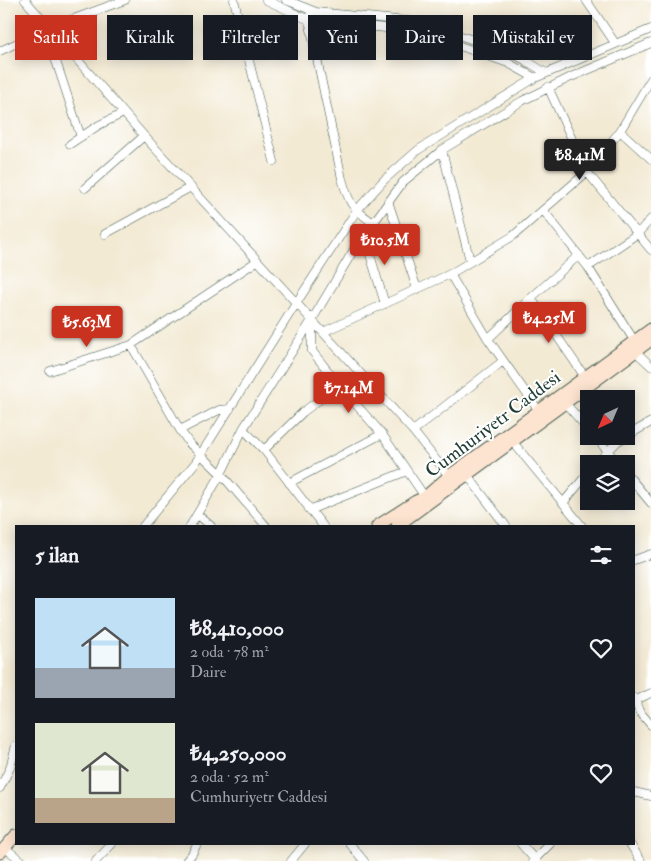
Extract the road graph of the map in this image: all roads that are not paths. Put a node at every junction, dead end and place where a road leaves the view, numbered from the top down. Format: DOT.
graph roads {
  1 [pos="25,0"];
  2 [pos="125,0"];
  3 [pos="234,0"];
  4 [pos="266,0"];
  5 [pos="286,0"];
  6 [pos="586,0"];
  7 [pos="310,11"];
  8 [pos="38,15"];
  9 [pos="84,15"];
  10 [pos="310,15"];
  11 [pos="308,20"];
  12 [pos="376,27"];
  13 [pos="651,29"];
  14 [pos="615,43"];
  15 [pos="15,44"];
  16 [pos="651,44"];
  17 [pos="0,51"];
  18 [pos="56,60"];
  19 [pos="78,60"];
  20 [pos="317,60"];
  21 [pos="546,74"];
  22 [pos="535,78"];
  23 [pos="650,82"];
  24 [pos="548,87"];
  25 [pos="124,113"];
  26 [pos="620,131"];
  27 [pos="144,136"];
  28 [pos="81,137"];
  29 [pos="70,144"];
  30 [pos="442,150"];
  31 [pos="651,159"];
  32 [pos="274,161"];
  33 [pos="587,172"];
  34 [pos="191,187"];
  35 [pos="85,188"];
  36 [pos="388,201"];
  37 [pos="357,210"];
  38 [pos="543,210"];
  39 [pos="651,219"];
  40 [pos="373,223"];
  41 [pos="105,234"];
  42 [pos="637,234"];
  43 [pos="364,235"];
  44 [pos="651,250"];
  45 [pos="579,255"];
  46 [pos="257,261"];
  47 [pos="470,261"];
  48 [pos="588,267"];
  49 [pos="450,274"];
  50 [pos="418,289"];
  51 [pos="531,298"];
  52 [pos="296,302"];
  53 [pos="385,304"];
  54 [pos="312,320"];
  55 [pos="651,329"];
  56 [pos="323,332"];
  57 [pos="488,339"];
  58 [pos="651,340"];
  59 [pos="131,345"];
  60 [pos="635,347"];
  61 [pos="503,360"];
  62 [pos="651,366"];
  63 [pos="50,371"];
  64 [pos="338,385"];
  65 [pos="584,387"];
  66 [pos="565,403"];
  67 [pos="230,409"];
  68 [pos="541,414"];
  69 [pos="580,420"];
  70 [pos="651,422"];
  71 [pos="243,429"];
  72 [pos="180,430"];
  73 [pos="635,430"];
  74 [pos="413,431"];
  75 [pos="382,434"];
  76 [pos="512,441"];
  77 [pos="603,445"];
  78 [pos="614,445"];
  79 [pos="264,450"];
  80 [pos="608,451"];
  81 [pos="200,455"];
  82 [pos="604,455"];
  83 [pos="611,455"];
  84 [pos="407,471"];
  85 [pos="465,471"];
  86 [pos="221,474"];
  87 [pos="449,476"];
  88 [pos="288,483"];
  89 [pos="580,483"];
  90 [pos="635,484"];
  91 [pos="425,497"];
  92 [pos="563,503"];
  93 [pos="651,503"];
  94 [pos="309,510"];
  95 [pos="198,515"];
  96 [pos="402,522"];
  97 [pos="144,525"];
  98 [pos="191,525"];
  99 [pos="211,525"];
  100 [pos="265,525"];
  101 [pos="321,525"];
  102 [pos="383,525"];
  103 [pos="505,525"];
  104 [pos="581,525"];
  105 [pos="651,554"];
  106 [pos="635,560"];
  107 [pos="651,693"];
  108 [pos="635,700"];
  109 [pos="635,702"];
  110 [pos="651,725"];
  111 [pos="15,749"];
  112 [pos="0,788"];
  113 [pos="635,792"];
  114 [pos="651,796"];
  115 [pos="15,837"];
  116 [pos="111,845"];
  117 [pos="196,845"];
  118 [pos="304,845"];
  119 [pos="351,845"];
  120 [pos="522,845"];
  121 [pos="549,845"];
  122 [pos="631,845"];
  123 [pos="7,852"];
  124 [pos="535,860"];
  125 [pos="22,861"];
  126 [pos="96,861"];
  127 [pos="186,861"];
  128 [pos="291,861"];
  129 [pos="364,861"];
  130 [pos="641,861"];
  1 -- 8 [label="street"];
  2 -- 9 [label="street"];
  3 -- 32 [label="street"];
  4 -- 11 [label="street"];
  5 -- 7 [label="street"];
  6 -- 14 [label="street"];
  7 -- 10 [label="street"];
  7 -- 21 [label="street"];
  12 -- 22 [label="street"];
  13 -- 14 [label="street"];
  14 -- 21 [label="street"];
  15 -- 17 [label="street"];
  16 -- 24 [label="street"];
  18 -- 28 [label="street"];
  19 -- 25 [label="street"];
  20 -- 37 [label="street"];
  21 -- 22 [label="street"];
  22 -- 37 [label="street"];
  23 -- 26 [label="street"];
  24 -- 30 [label="street"];
  24 -- 33 [label="street"];
  25 -- 27 [label="street"];
  25 -- 28 [label="street"];
  26 -- 31 [label="street"];
  26 -- 33 [label="street"];
  27 -- 34 [label="street"];
  27 -- 35 [label="street"];
  28 -- 29 [label="street"];
  30 -- 36 [label="street"];
  30 -- 47 [label="street"];
  33 -- 38 [label="street"];
  33 -- 42 [label="street"];
  34 -- 41 [label="street"];
  34 -- 46 [label="street"];
  36 -- 40 [label="street"];
  36 -- 50 [label="street"];
  37 -- 40 [label="street"];
  37 -- 52 [label="street"];
  38 -- 45 [label="street"];
  38 -- 47 [label="street"];
  39 -- 42 [label="street"];
  40 -- 43 [label="street"];
  42 -- 44 [label="street"];
  42 -- 48 [label="street"];
  43 -- 53 [label="street"];
  43 -- 54 [label="street"];
  45 -- 48 [label="street"];
  45 -- 51 [label="street"];
  46 -- 52 [label="street"];
  46 -- 59 [label="street"];
  47 -- 49 [label="street"];
  48 -- 60 [label="street"];
  49 -- 50 [label="street"];
  49 -- 57 [label="street"];
  50 -- 53 [label="street"];
  51 -- 57 [label="street"];
  51 -- 65 [label="street"];
  52 -- 54 [label="street"];
  52 -- 67 [label="street"];
  53 -- 56 [label="street"];
  54 -- 56 [label="street"];
  54 -- 64 [label="street"];
  54 -- 71 [label="street"];
  55 -- 60 [label="main road"];
  56 -- 74 [label="street"];
  57 -- 61 [label="street"];
  58 -- 60 [label="main road"];
  59 -- 63 [label="street"];
  59 -- 72 [label="street"];
  60 -- 62 [label="street"];
  60 -- 65 [label="main road"];
  61 -- 68 [label="street"];
  61 -- 74 [label="street"];
  64 -- 75 [label="street"];
  64 -- 79 [label="street"];
  65 -- 66 [label="main road"];
  65 -- 68 [label="main road, Cumhuriyetr Caddesi"];
  66 -- 68 [label="main road"];
  66 -- 69 [label="street"];
  67 -- 72 [label="street"];
  67 -- 81 [label="street"];
  68 -- 76 [label="main road"];
  68 -- 85 [label="main road, Cumhuriyetr Caddesi"];
  70 -- 73 [label="street"];
  71 -- 79 [label="street"];
  71 -- 86 [label="street"];
  72 -- 81 [label="street"];
  74 -- 87 [label="street"];
  75 -- 84 [label="street"];
  75 -- 88 [label="street"];
  76 -- 85 [label="main road"];
  76 -- 92 [label="street"];
  77 -- 80 [label="street"];
  78 -- 80 [label="street"];
  79 -- 88 [label="street"];
  80 -- 82 [label="street"];
  80 -- 83 [label="street"];
  81 -- 86 [label="street"];
  81 -- 97 [label="street"];
  84 -- 91 [label="street"];
  84 -- 94 [label="street"];
  85 -- 87 [label="main road, Cumhuriyetr Caddesi"];
  85 -- 96 [label="main road"];
  85 -- 103 [label="street"];
  86 -- 95 [label="street"];
  86 -- 100 [label="street"];
  87 -- 91 [label="main road, Cumhuriyetr Caddesi"];
  88 -- 94 [label="street"];
  89 -- 92 [label="street"];
  90 -- 93 [label="street"];
  91 -- 96 [label="main road, Cumhuriyetr Caddesi"];
  92 -- 104 [label="street"];
  94 -- 101 [label="street"];
  95 -- 98 [label="street"];
  95 -- 99 [label="street"];
  96 -- 102 [label="main road, Cumhuriyetr Caddesi"];
  105 -- 106 [label="street"];
  107 -- 108 [label="street"];
  109 -- 110 [label="street"];
  111 -- 112 [label="street"];
  113 -- 114 [label="street"];
  115 -- 123 [label="main road"];
  116 -- 126 [label="street"];
  117 -- 127 [label="street"];
  118 -- 128 [label="street"];
  119 -- 129 [label="street"];
  120 -- 124 [label="street"];
  121 -- 124 [label="street"];
  122 -- 130 [label="street"];
  123 -- 125 [label="street"];
}
